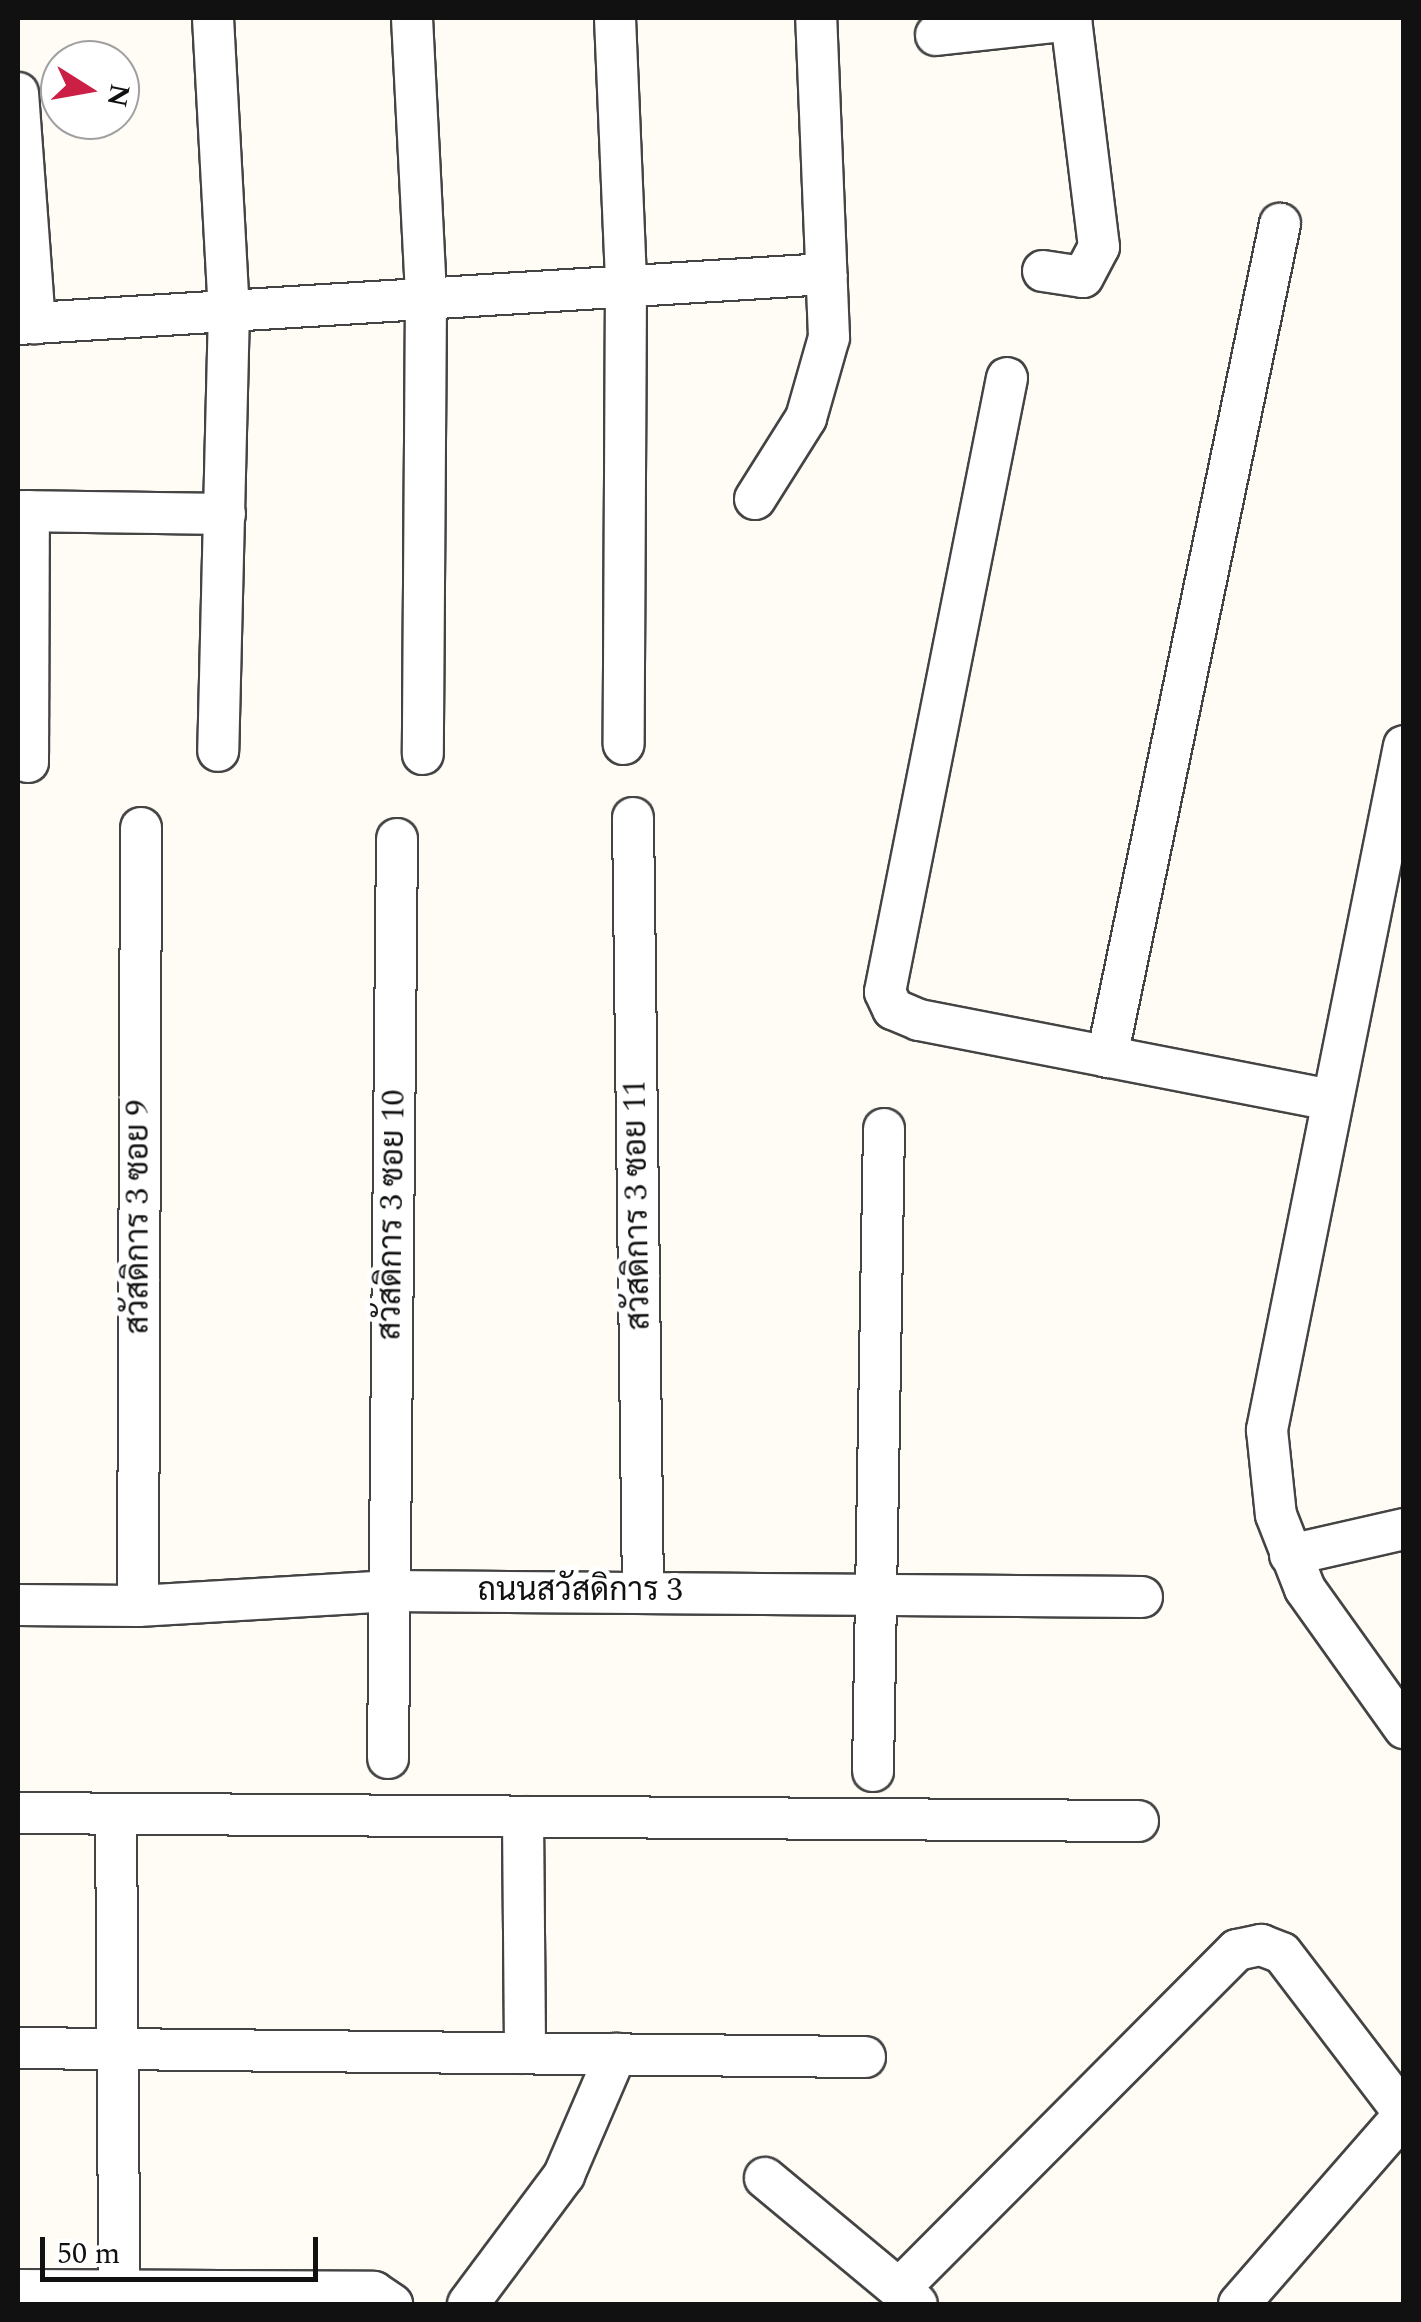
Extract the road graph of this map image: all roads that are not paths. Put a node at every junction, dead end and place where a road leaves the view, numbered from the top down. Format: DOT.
graph roads {
  1 [pos="212,18"];
  2 [pos="412,18"];
  3 [pos="615,18"];
  4 [pos="816,18"];
  5 [pos="1071,19"];
  6 [pos="936,35"];
  7 [pos="18,92"];
  8 [pos="1280,224"];
  9 [pos="1043,272"];
  10 [pos="826,274"];
  11 [pos="626,286"];
  12 [pos="426,298"];
  13 [pos="229,310"];
  14 [pos="26,323"];
  15 [pos="1007,378"];
  16 [pos="755,499"];
  17 [pos="23,511"];
  18 [pos="225,514"];
  19 [pos="624,744"];
  20 [pos="1404,746"];
  21 [pos="218,751"];
  22 [pos="423,754"];
  23 [pos="28,762"];
  24 [pos="633,818"];
  25 [pos="141,828"];
  26 [pos="397,839"];
  27 [pos="1107,1057"];
  28 [pos="1330,1100"];
  29 [pos="884,1129"];
  30 [pos="1404,1528"];
  31 [pos="1290,1556"];
  32 [pos="388,1591"];
  33 [pos="643,1592"];
  34 [pos="881,1592"];
  35 [pos="1142,1597"];
  36 [pos="18,1605"];
  37 [pos="138,1606"];
  38 [pos="1404,1728"];
  39 [pos="388,1758"];
  40 [pos="873,1771"];
  41 [pos="18,1813"];
  42 [pos="116,1814"];
  43 [pos="523,1816"];
  44 [pos="1138,1821"];
  45 [pos="18,2048"];
  46 [pos="118,2049"];
  47 [pos="525,2053"];
  48 [pos="616,2054"];
  49 [pos="865,2057"];
  50 [pos="1404,2114"];
  51 [pos="765,2178"];
  52 [pos="18,2290"];
  53 [pos="119,2297"];
  54 [pos="908,2297"];
  55 [pos="392,2304"];
  56 [pos="468,2304"];
  57 [pos="1240,2304"];
  1 -- 13 [label="street"];
  2 -- 12 [label="street"];
  3 -- 11 [label="street"];
  4 -- 10 [label="street"];
  5 -- 6 [label="street"];
  5 -- 9 [label="street"];
  7 -- 14 [label="street"];
  8 -- 27 [label="street"];
  10 -- 11 [label="street"];
  10 -- 16 [label="street"];
  11 -- 12 [label="street"];
  11 -- 19 [label="street"];
  12 -- 13 [label="street"];
  12 -- 22 [label="street"];
  13 -- 14 [label="street"];
  13 -- 18 [label="street"];
  15 -- 27 [label="street"];
  17 -- 18 [label="street"];
  17 -- 23 [label="street"];
  18 -- 21 [label="street"];
  20 -- 28 [label="street"];
  24 -- 33 [label="street, สวัสดิการ 3 ซอย 11"];
  25 -- 37 [label="street, สวัสดิการ 3 ซอย 9"];
  26 -- 32 [label="street, สวัสดิการ 3 ซอย 10"];
  27 -- 28 [label="street"];
  28 -- 31 [label="street"];
  29 -- 34 [label="street"];
  30 -- 31 [label="street"];
  31 -- 38 [label="street"];
  32 -- 33 [label="street, ถนนสวัสดิการ 3"];
  32 -- 37 [label="street, ถนนสวัสดิการ 3"];
  32 -- 39 [label="street, สวัสดิการ 3 ซอย 10"];
  33 -- 34 [label="street, ถนนสวัสดิการ 3"];
  34 -- 35 [label="street, ถนนสวัสดิการ 3"];
  34 -- 40 [label="street"];
  36 -- 37 [label="street, ถนนสวัสดิการ 3"];
  41 -- 42 [label="street"];
  42 -- 43 [label="street"];
  42 -- 46 [label="street"];
  43 -- 44 [label="street"];
  43 -- 47 [label="street"];
  45 -- 46 [label="street"];
  46 -- 47 [label="street"];
  46 -- 53 [label="street"];
  47 -- 48 [label="street"];
  48 -- 49 [label="street"];
  48 -- 56 [label="street"];
  50 -- 54 [label="street"];
  50 -- 57 [label="street"];
  51 -- 54 [label="street"];
  52 -- 53 [label="street"];
  53 -- 55 [label="street"];
}
